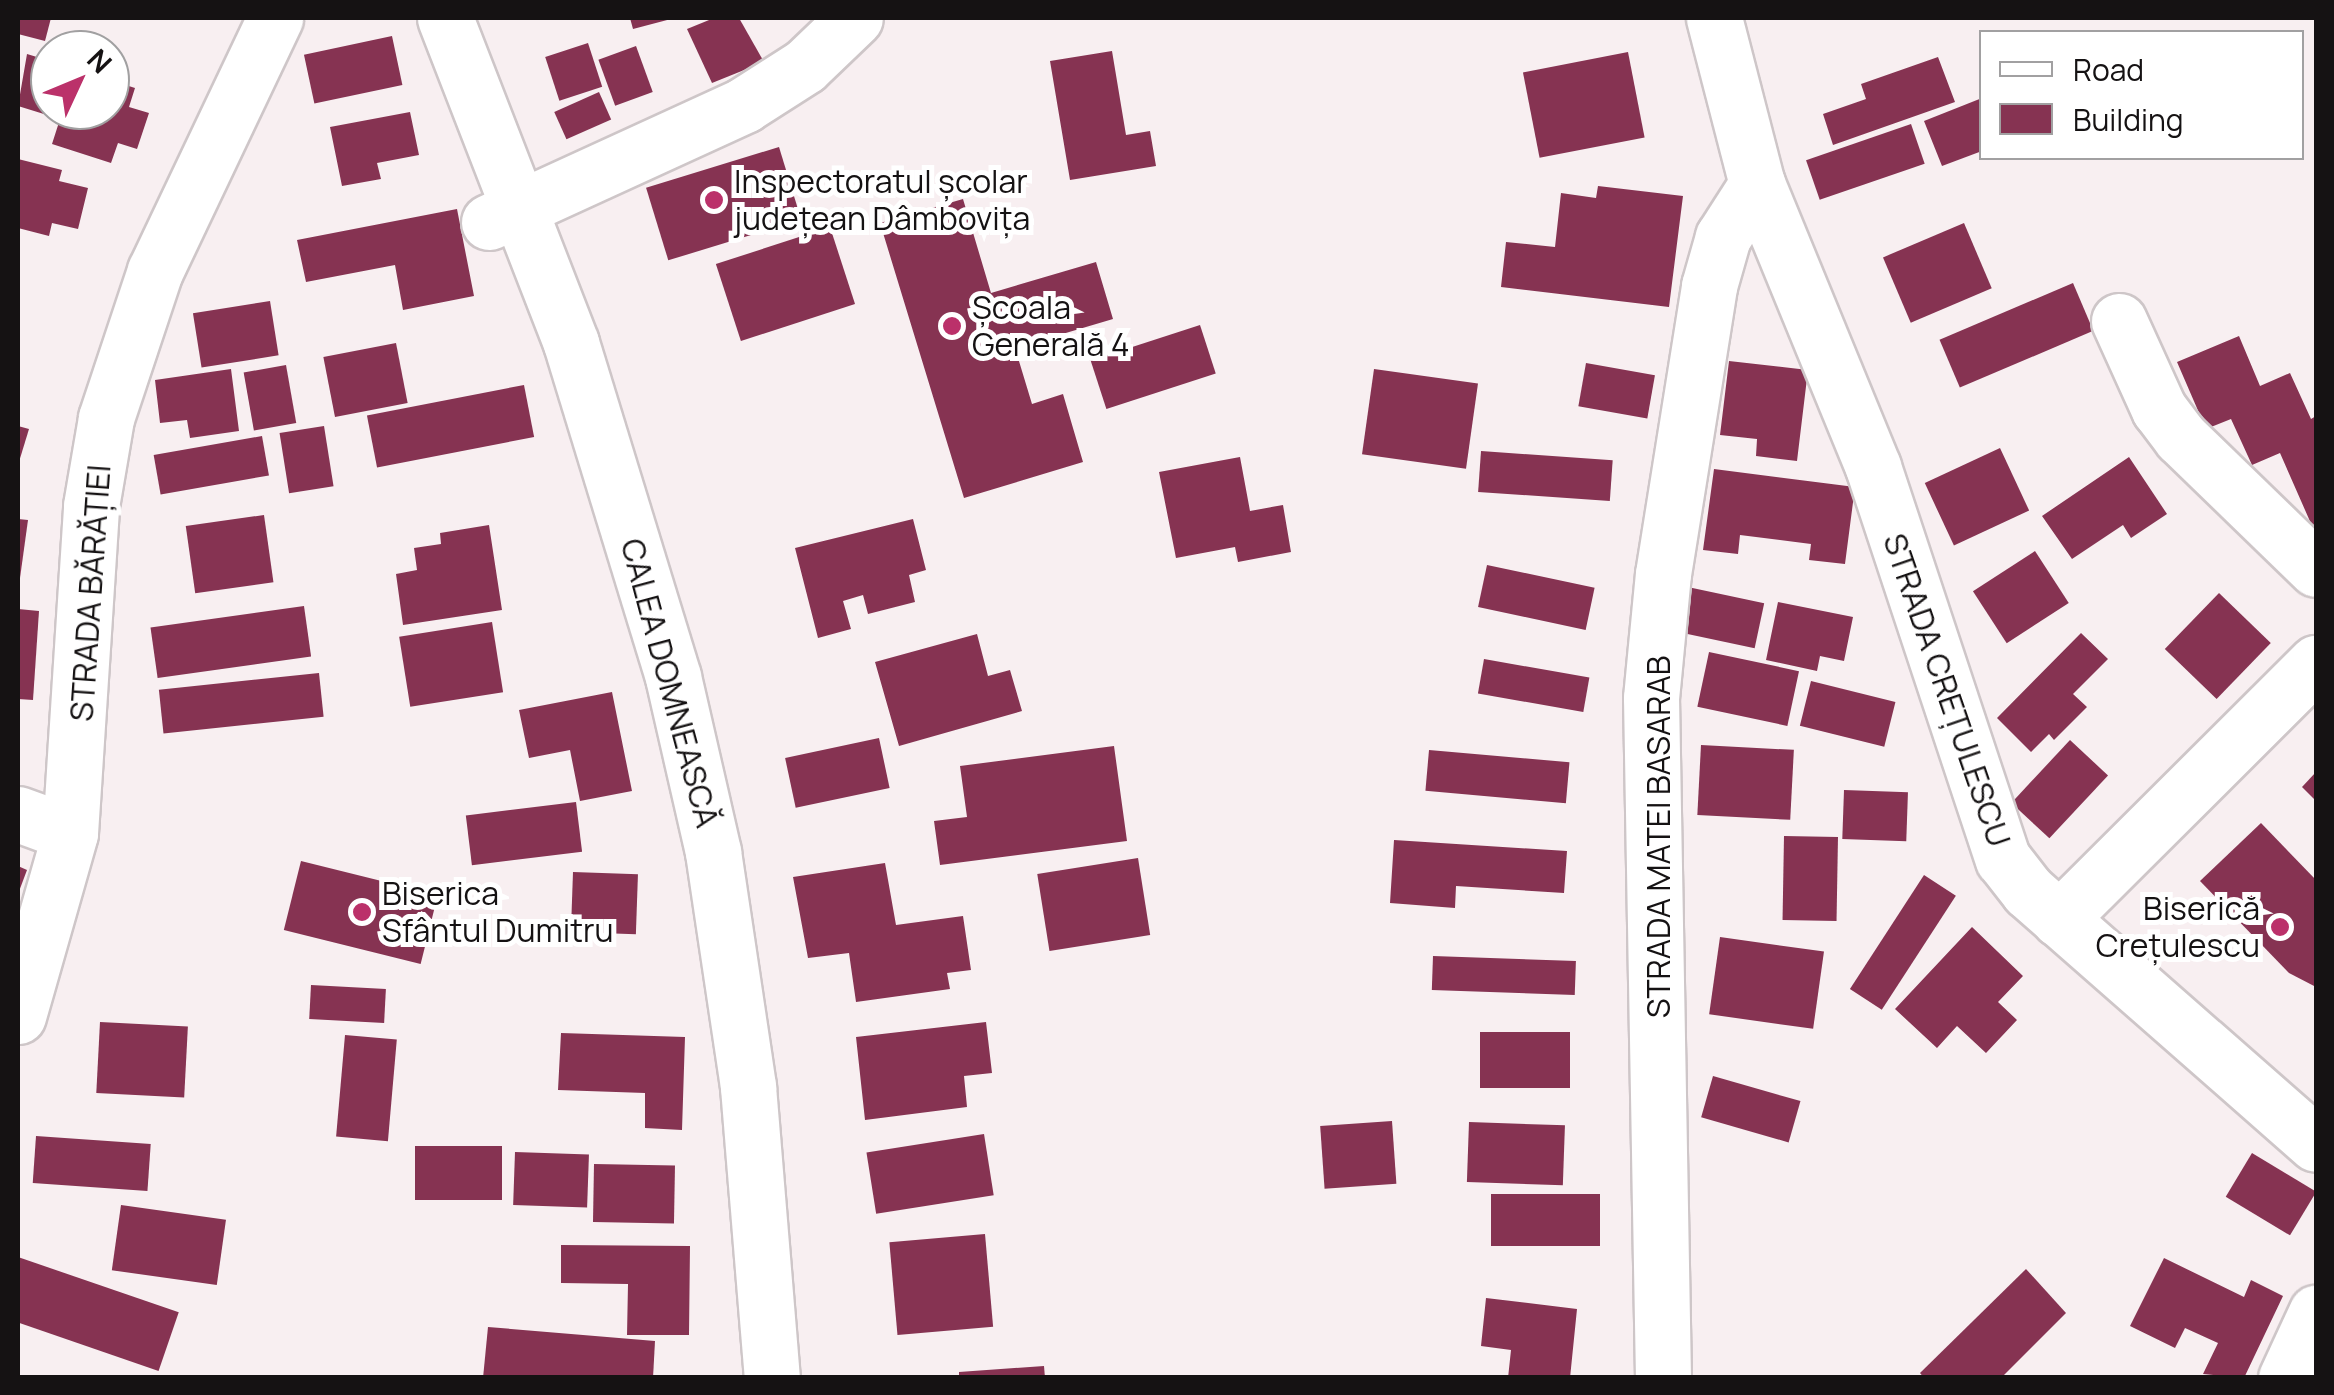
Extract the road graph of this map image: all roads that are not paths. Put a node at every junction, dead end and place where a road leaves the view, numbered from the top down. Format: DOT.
graph roads {
  1 [pos="275,18"];
  2 [pos="410,18"];
  3 [pos="446,18"];
  4 [pos="855,18"];
  5 [pos="1714,18"];
  6 [pos="1757,184"];
  7 [pos="505,216"];
  8 [pos="2119,321"];
  9 [pos="2316,569"];
  10 [pos="2316,663"];
  11 [pos="18,814"];
  12 [pos="70,833"];
  13 [pos="2059,919"];
  14 [pos="18,1016"];
  15 [pos="2316,1144"];
  16 [pos="2316,1313"];
  17 [pos="736,1378"];
  18 [pos="772,1378"];
  19 [pos="1664,1378"];
  20 [pos="2286,1378"];
  1 -- 12 [label="street, STRADA BĂRĂȚIEI"];
  2 -- 7 [label="street"];
  3 -- 7 [label="street, CALEA DOMNEASCĂ"];
  4 -- 7 [label="street"];
  5 -- 6 [label="street"];
  6 -- 13 [label="street, STRADA CREȚULESCU"];
  6 -- 19 [label="street, STRADA MATEI BASARAB"];
  7 -- 17 [label="street"];
  7 -- 18 [label="street, CALEA DOMNEASCĂ"];
  8 -- 9 [label="street"];
  10 -- 13 [label="street"];
  11 -- 12 [label="street"];
  12 -- 14 [label="street, STRADA BĂRĂȚIEI"];
  13 -- 15 [label="street, STRADA CREȚULESCU"];
  16 -- 20 [label="street"];
}
